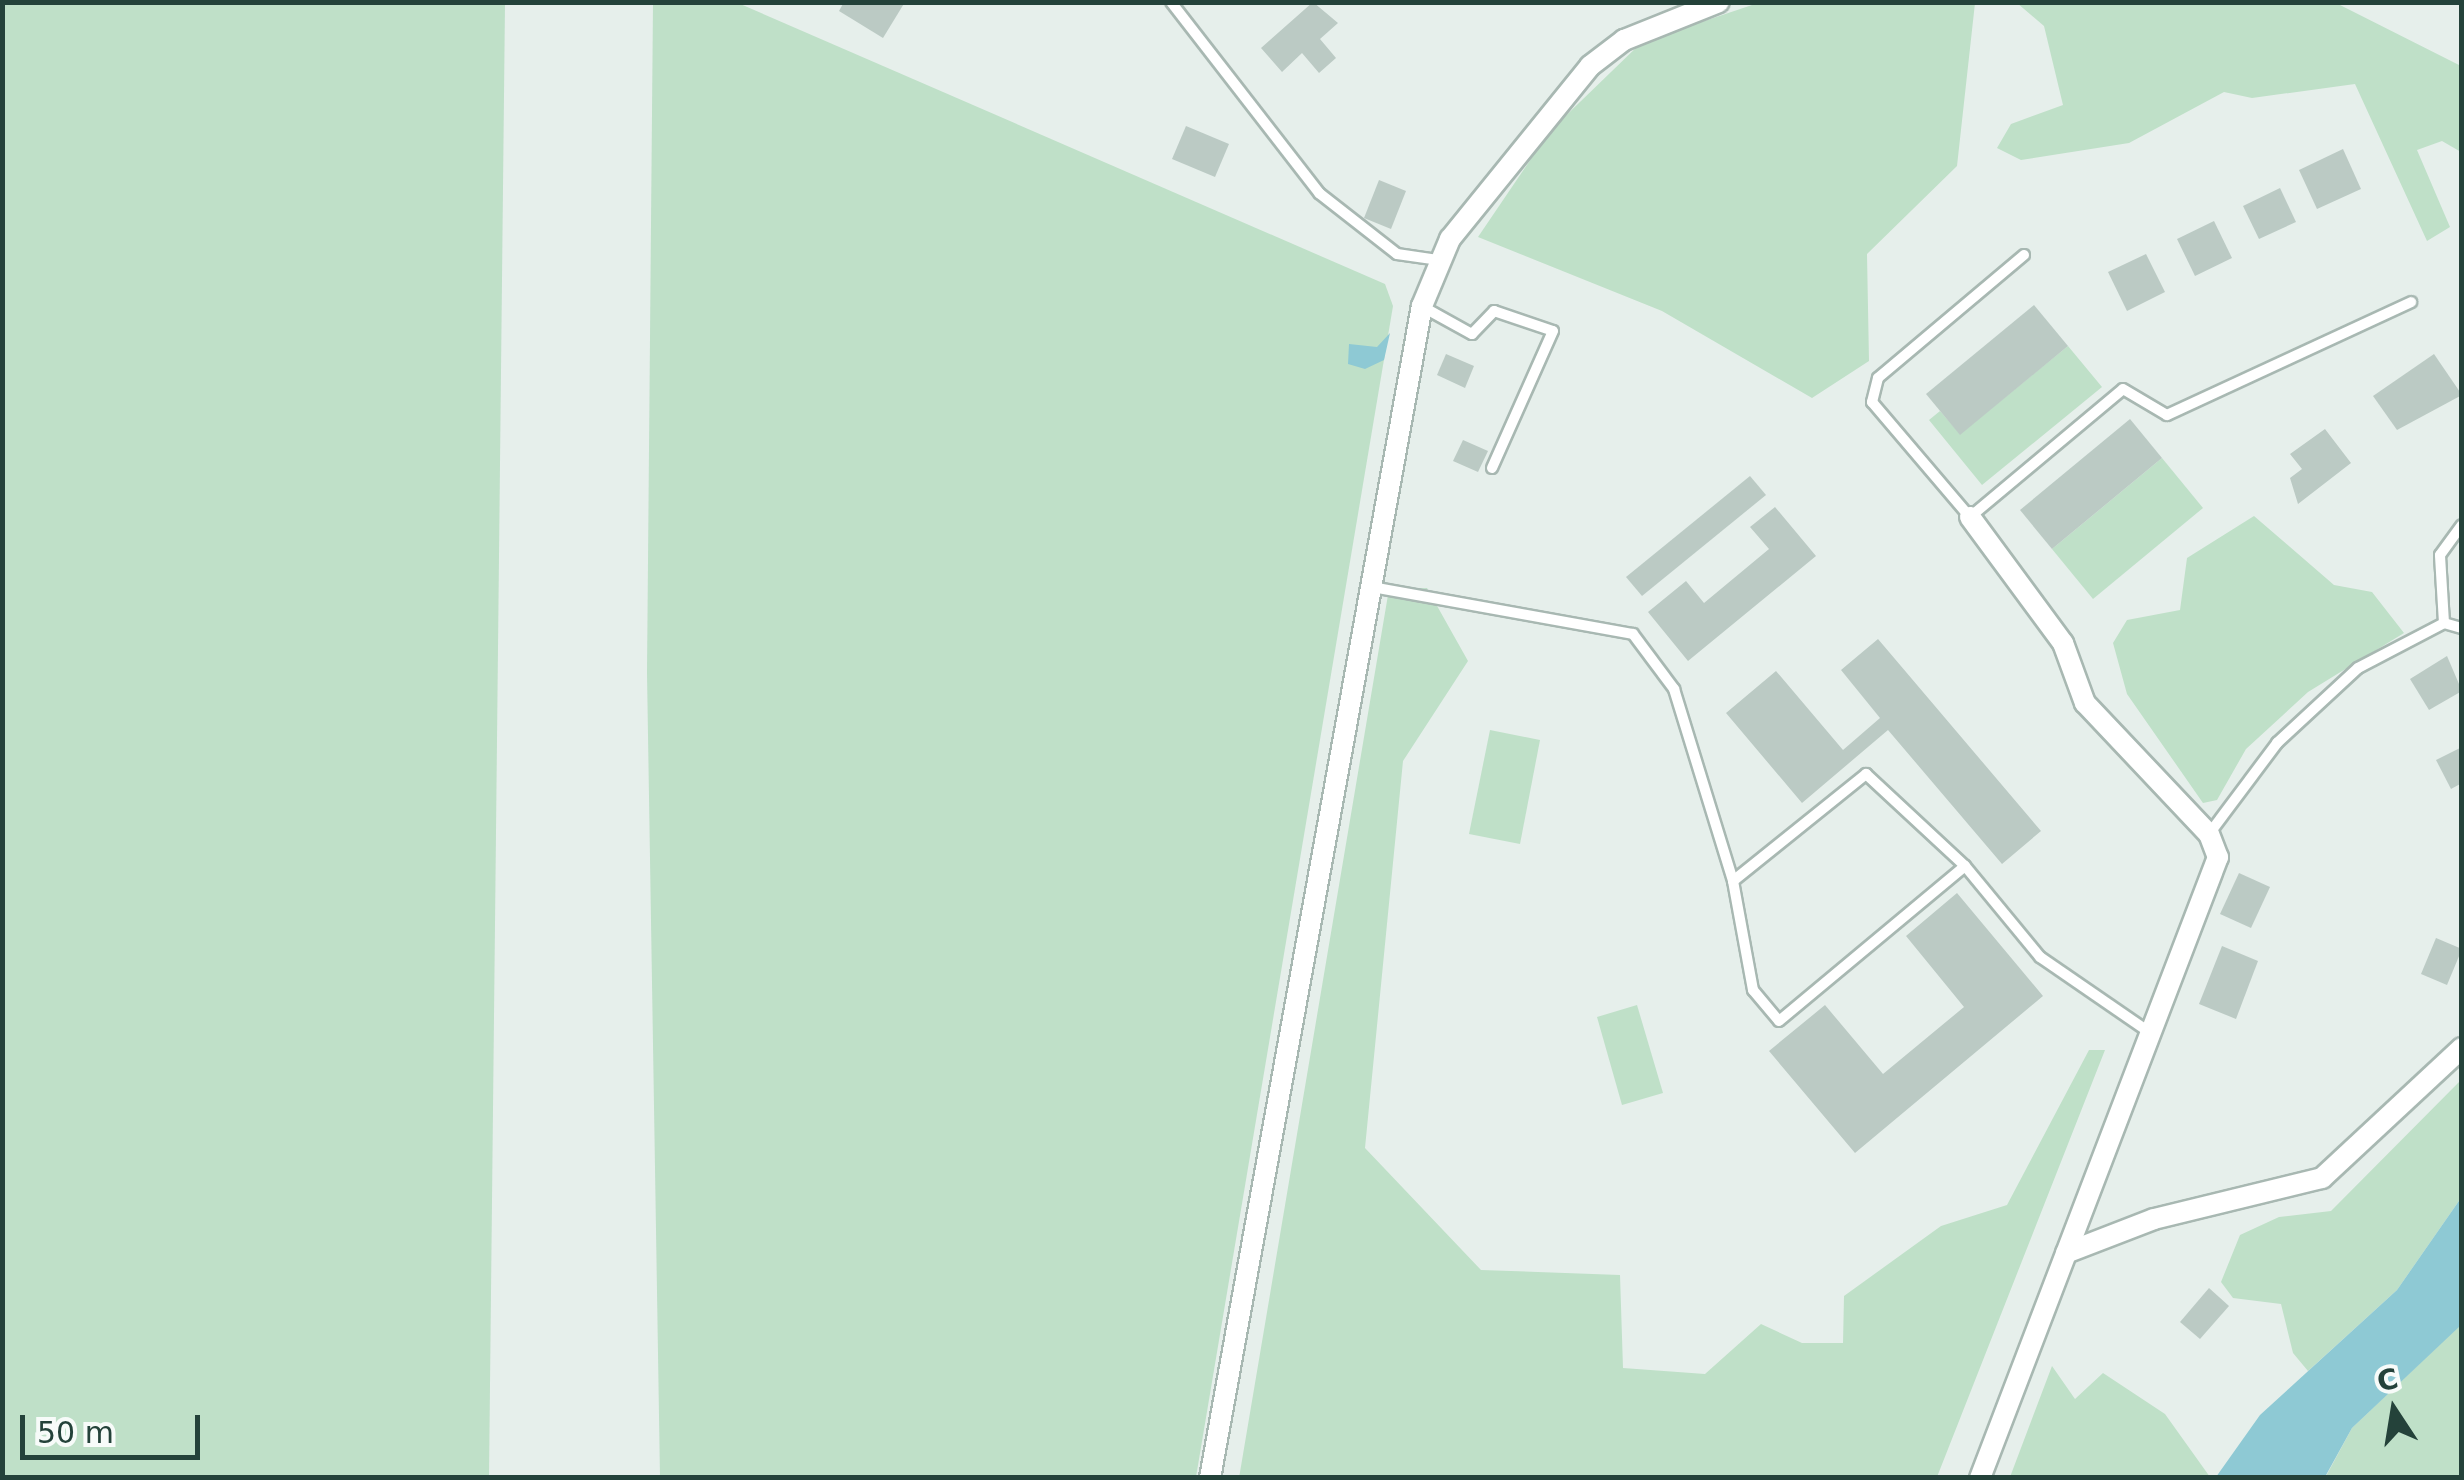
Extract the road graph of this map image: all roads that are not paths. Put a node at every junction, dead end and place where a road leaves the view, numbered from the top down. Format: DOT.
graph roads {
  1 [pos="1171,2"];
  2 [pos="1719,2"];
  3 [pos="2024,256"];
  4 [pos="1438,260"];
  5 [pos="2411,302"];
  6 [pos="1422,306"];
  7 [pos="1492,468"];
  8 [pos="1970,518"];
  9 [pos="2462,525"];
  10 [pos="1371,586"];
  11 [pos="2444,624"];
  12 [pos="2462,628"];
  13 [pos="2209,834"];
  14 [pos="1965,866"];
  15 [pos="1733,881"];
  16 [pos="2149,1032"];
  17 [pos="2462,1048"];
  18 [pos="2066,1252"];
  19 [pos="1210,1478"];
  20 [pos="1980,1478"];
  1 -- 4 [label="lane"];
  2 -- 4 [label="street"];
  3 -- 8 [label="lane"];
  4 -- 6 [label="street"];
  5 -- 8 [label="lane"];
  6 -- 7 [label="lane"];
  6 -- 10 [label="street"];
  8 -- 13 [label="street"];
  9 -- 11 [label="lane"];
  10 -- 15 [label="lane"];
  10 -- 19 [label="street"];
  11 -- 12 [label="lane"];
  11 -- 13 [label="lane"];
  13 -- 16 [label="street"];
  14 -- 15 [label="lane"];
  14 -- 15 [label="lane"];
  14 -- 16 [label="lane"];
  16 -- 18 [label="street"];
  17 -- 18 [label="street"];
  18 -- 20 [label="street"];
}
